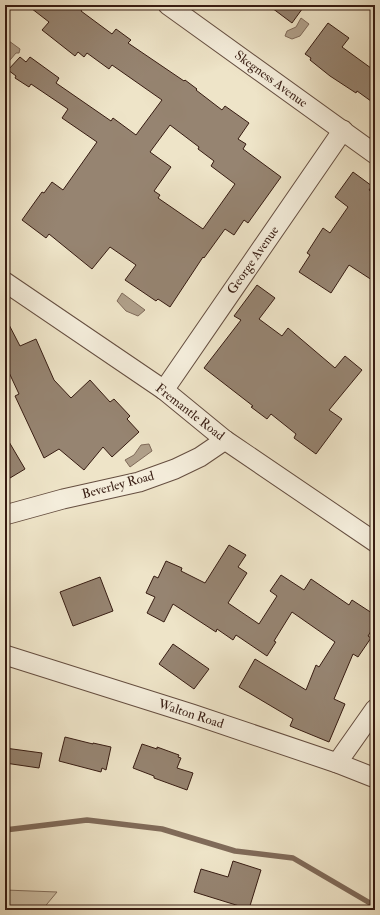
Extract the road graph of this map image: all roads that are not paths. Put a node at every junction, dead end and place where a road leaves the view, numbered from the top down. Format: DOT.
graph roads {
  1 [pos="168,5"];
  2 [pos="343,130"];
  3 [pos="375,154"];
  4 [pos="5,282"];
  5 [pos="164,390"];
  6 [pos="225,440"];
  7 [pos="5,515"];
  8 [pos="375,542"];
  9 [pos="5,655"];
  10 [pos="375,708"];
  11 [pos="337,763"];
  12 [pos="375,778"];
  1 -- 2 [label="street, Skegness Avenue"];
  2 -- 3 [label="street, Skegness Avenue"];
  2 -- 5 [label="street, George Avenue"];
  4 -- 5 [label="street, Fremantle Road"];
  5 -- 6 [label="street, Fremantle Road"];
  6 -- 7 [label="street, Beverley Road"];
  6 -- 8 [label="street, Fremantle Road"];
  9 -- 11 [label="street, Walton Road"];
  10 -- 11 [label="street"];
  11 -- 12 [label="street, Walton Road"];
}
